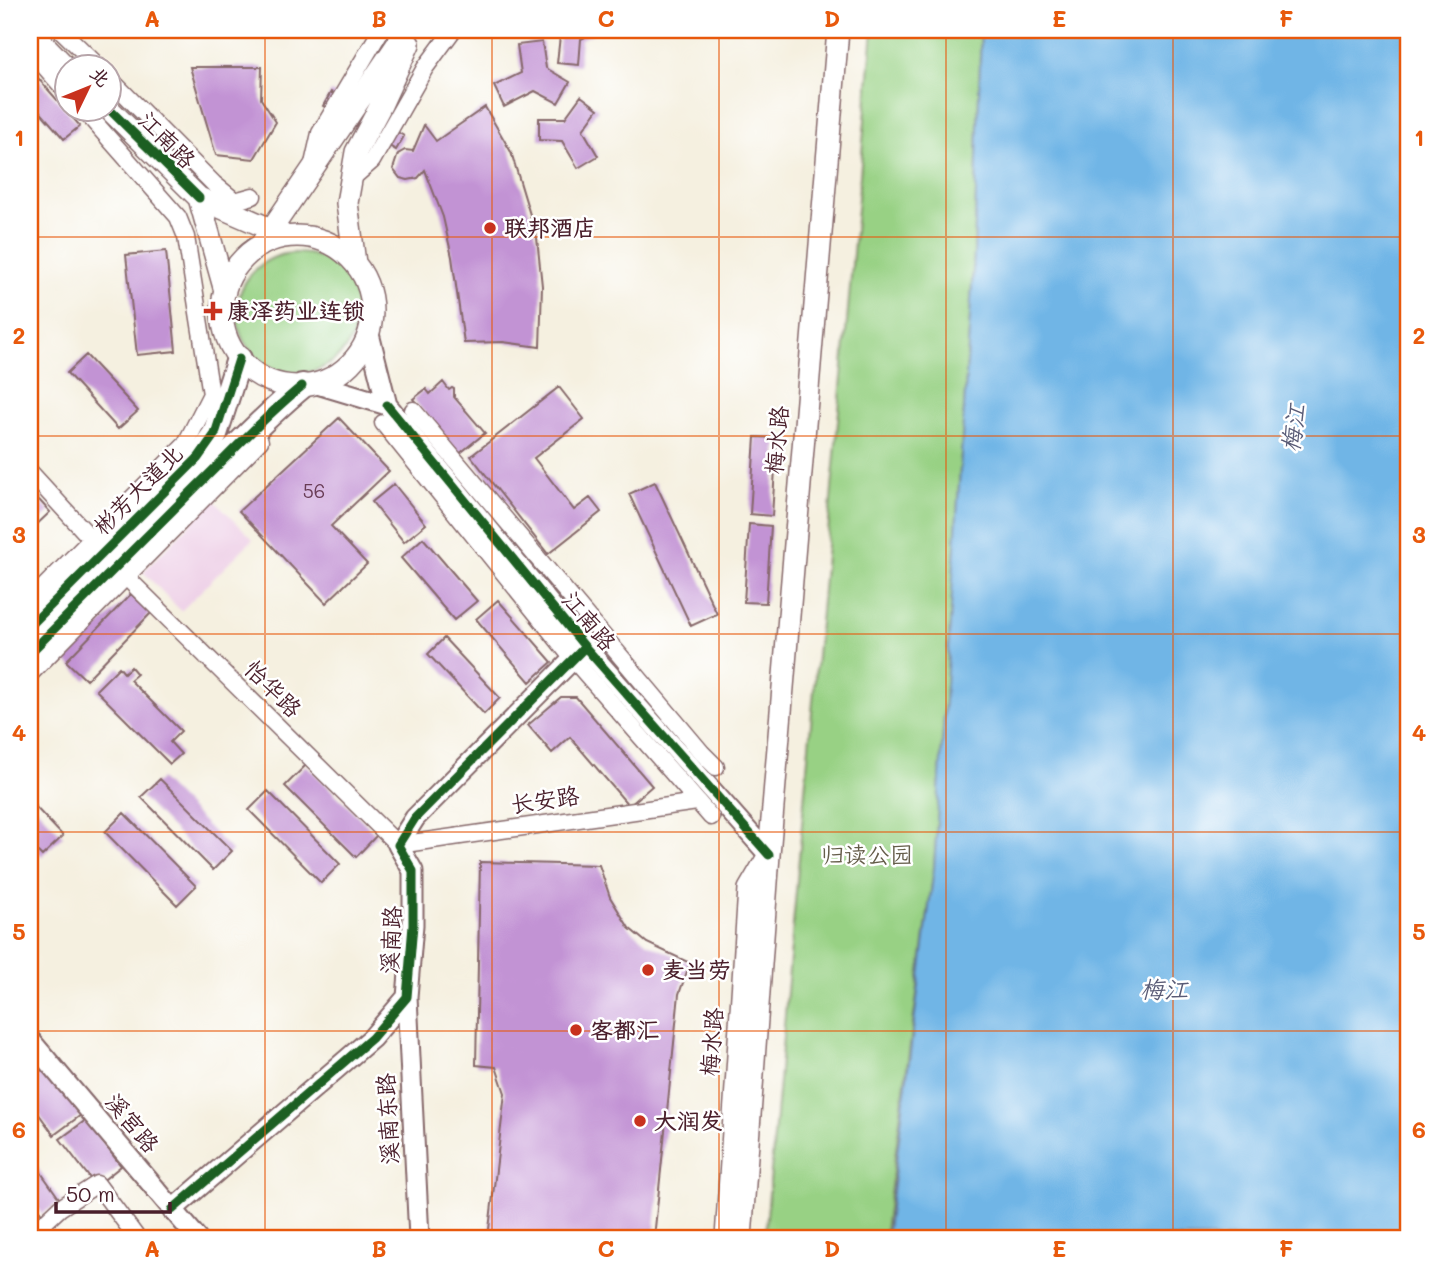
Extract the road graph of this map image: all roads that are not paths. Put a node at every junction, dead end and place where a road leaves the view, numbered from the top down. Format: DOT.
graph roads {
  1 [pos="30,30"];
  2 [pos="61,30"];
  3 [pos="381,30"];
  4 [pos="407,30"];
  5 [pos="415,30"];
  6 [pos="453,30"];
  7 [pos="838,30"];
  8 [pos="30,50"];
  9 [pos="84,52"];
  10 [pos="52,53"];
  11 [pos="52,75"];
  12 [pos="122,91"];
  13 [pos="94,122"];
  14 [pos="122,122"];
  15 [pos="313,166"];
  16 [pos="349,181"];
  17 [pos="253,196"];
  18 [pos="199,198"];
  19 [pos="273,237"];
  20 [pos="355,263"];
  21 [pos="225,291"];
  22 [pos="369,334"];
  23 [pos="239,359"];
  24 [pos="309,385"];
  25 [pos="413,410"];
  26 [pos="385,414"];
  27 [pos="260,441"];
  28 [pos="30,472"];
  29 [pos="109,559"];
  30 [pos="30,601"];
  31 [pos="30,626"];
  32 [pos="30,653"];
  33 [pos="579,653"];
  34 [pos="30,674"];
  35 [pos="716,767"];
  36 [pos="697,802"];
  37 [pos="711,817"];
  38 [pos="398,845"];
  39 [pos="769,855"];
  40 [pos="407,997"];
  41 [pos="30,1040"];
  42 [pos="172,1210"];
  43 [pos="30,1236"];
  44 [pos="137,1238"];
  45 [pos="197,1238"];
  46 [pos="419,1238"];
  47 [pos="726,1238"];
  48 [pos="741,1238"];
  1 -- 10 [label="main road"];
  2 -- 9 [label="street"];
  3 -- 15 [label="street"];
  4 -- 15 [label="main road"];
  5 -- 16 [label="main road"];
  6 -- 16 [label="street"];
  7 -- 39 [label="main road, 梅水路"];
  8 -- 11 [label="street"];
  12 -- 17 [label="street"];
  13 -- 29 [label="street"];
  14 -- 18 [label="main road, 江南路"];
  15 -- 19 [label="main road"];
  16 -- 20 [label="main road"];
  18 -- 19 [label="main road, 江南路"];
  18 -- 21 [label="main road, 江南路"];
  19 -- 20 [label="main road"];
  19 -- 21 [label="main road"];
  20 -- 22 [label="main road"];
  21 -- 23 [label="main road"];
  22 -- 24 [label="main road"];
  22 -- 26 [label="street, 江南路"];
  23 -- 24 [label="main road"];
  23 -- 29 [label="main road, 彬芳大道北"];
  24 -- 26 [label="street"];
  24 -- 29 [label="main road, 彬芳大道北"];
  25 -- 35 [label="street"];
  26 -- 33 [label="street, 江南路"];
  27 -- 29 [label="street"];
  28 -- 29 [label="street, 怡华路"];
  29 -- 30 [label="street"];
  29 -- 31 [label="main road, 彬芳大道北"];
  29 -- 32 [label="main road, 彬芳大道北"];
  29 -- 34 [label="street"];
  29 -- 38 [label="street, 怡华路"];
  33 -- 36 [label="street"];
  33 -- 38 [label="street"];
  33 -- 39 [label="street, 江南路"];
  36 -- 37 [label="street"];
  36 -- 38 [label="street, 长安路"];
  38 -- 40 [label="street, 溪南路"];
  39 -- 47 [label="main road, 梅水路"];
  39 -- 48 [label="main road, 梅水路"];
  40 -- 42 [label="street, 溪南路"];
  40 -- 46 [label="street, 溪南东路"];
  41 -- 42 [label="street, 溪宫路"];
  42 -- 45 [label="street, 溪宫路"];
  43 -- 44 [label="street"];
}
